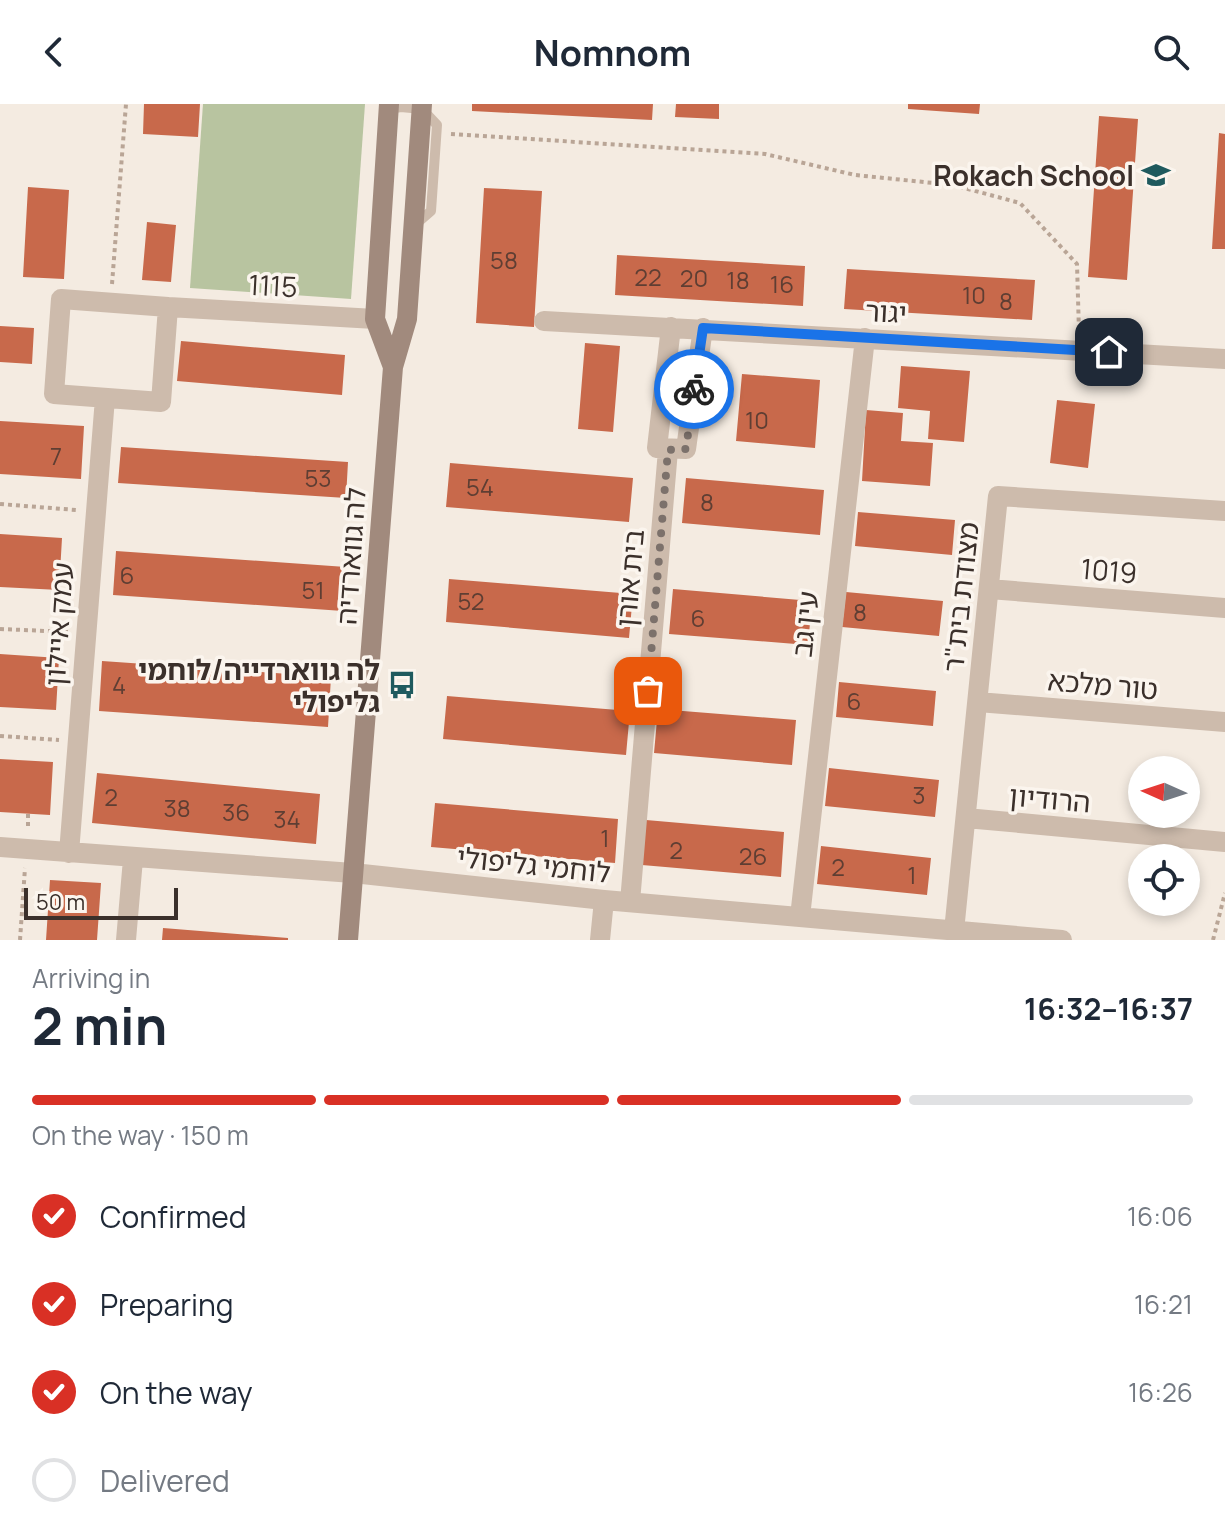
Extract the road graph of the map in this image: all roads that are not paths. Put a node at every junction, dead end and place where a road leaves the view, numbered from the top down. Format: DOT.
graph roads {
  1 [pos="422,106"];
  2 [pos="389,107"];
  3 [pos="416,224"];
  4 [pos="168,307"];
  5 [pos="375,319"];
  6 [pos="544,321"];
  7 [pos="671,327"];
  8 [pos="703,328"];
  9 [pos="865,338"];
  10 [pos="1225,359"];
  11 [pos="393,367"];
  12 [pos="105,398"];
  13 [pos="668,450"];
  14 [pos="1225,511"];
  15 [pos="989,589"];
  16 [pos="1225,608"];
  17 [pos="978,702"];
  18 [pos="1225,722"];
  19 [pos="966,818"];
  20 [pos="1225,842"];
  21 [pos="0,847"];
  22 [pos="69,853"];
  23 [pos="133,859"];
  24 [pos="353,873"];
  25 [pos="604,900"];
  26 [pos="630,902"];
  27 [pos="800,917"];
  28 [pos="954,931"];
  29 [pos="126,940"];
  30 [pos="348,940"];
  31 [pos="600,940"];
  32 [pos="1062,940"];
  1 -- 2 [label="lane"];
  1 -- 3 [label="main road, לה גווארדיה"];
  1 -- 3 [label="lane"];
  2 -- 5 [label="main road, לה גווארדיה"];
  3 -- 11 [label="main road, לה גווארדיה"];
  4 -- 5 [label="street, 1115"];
  4 -- 12 [label="street"];
  4 -- 12 [label="street, 1115"];
  5 -- 11 [label="main road, לה גווארדיה"];
  6 -- 7 [label="street, יגור"];
  7 -- 8 [label="street, יגור"];
  7 -- 13 [label="street, בית אורן"];
  8 -- 9 [label="street, יגור"];
  8 -- 13 [label="street"];
  9 -- 10 [label="street, יגור"];
  9 -- 27 [label="street, עין גב"];
  11 -- 24 [label="main road, לה גווארדיה"];
  12 -- 22 [label="street, עמק איילון"];
  13 -- 26 [label="street, בית אורן"];
  14 -- 15 [label="street, מצודת בית\"ר"];
  15 -- 16 [label="street, 1019"];
  15 -- 17 [label="street, מצודת בית\"ר"];
  17 -- 18 [label="street, טור מלכא"];
  17 -- 19 [label="street, מצודת בית\"ר"];
  19 -- 20 [label="street, הרודיון"];
  19 -- 28 [label="street, מצודת בית\"ר"];
  21 -- 22 [label="street, לוחמי גליפולי"];
  22 -- 23 [label="street, לוחמי גליפולי"];
  23 -- 24 [label="street, לוחמי גליפולי"];
  23 -- 29 [label="street"];
  24 -- 25 [label="street, לוחמי גליפולי"];
  24 -- 30 [label="main road, לה גווארדיה"];
  25 -- 26 [label="street, לוחמי גליפולי"];
  25 -- 31 [label="street"];
  26 -- 27 [label="street, לוחמי גליפולי"];
  27 -- 28 [label="street, לוחמי גליפולי"];
  28 -- 32 [label="street, לוחמי גליפולי"];
}
